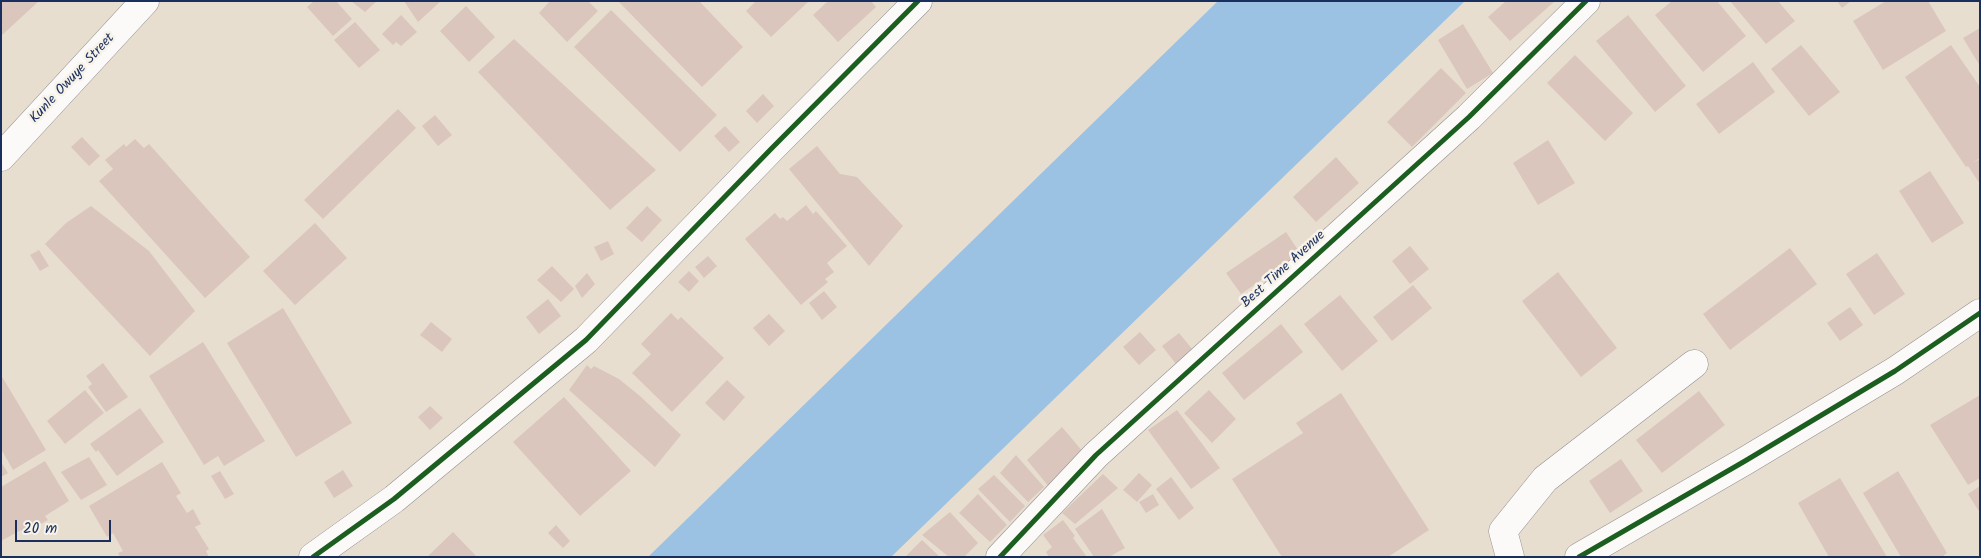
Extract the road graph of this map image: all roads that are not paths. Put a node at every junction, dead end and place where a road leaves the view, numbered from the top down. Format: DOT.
graph roads {
  1 [pos="145,1"];
  2 [pos="918,1"];
  3 [pos="1586,1"];
  4 [pos="1,156"];
  5 [pos="1980,313"];
  6 [pos="1694,364"];
  7 [pos="313,557"];
  8 [pos="1000,557"];
  9 [pos="1510,557"];
  10 [pos="1579,557"];
  1 -- 4 [label="street, Kunle Owuye Street"];
  2 -- 7 [label="street"];
  3 -- 8 [label="street, Best Time Avenue"];
  5 -- 10 [label="street"];
  6 -- 9 [label="street"];
}
